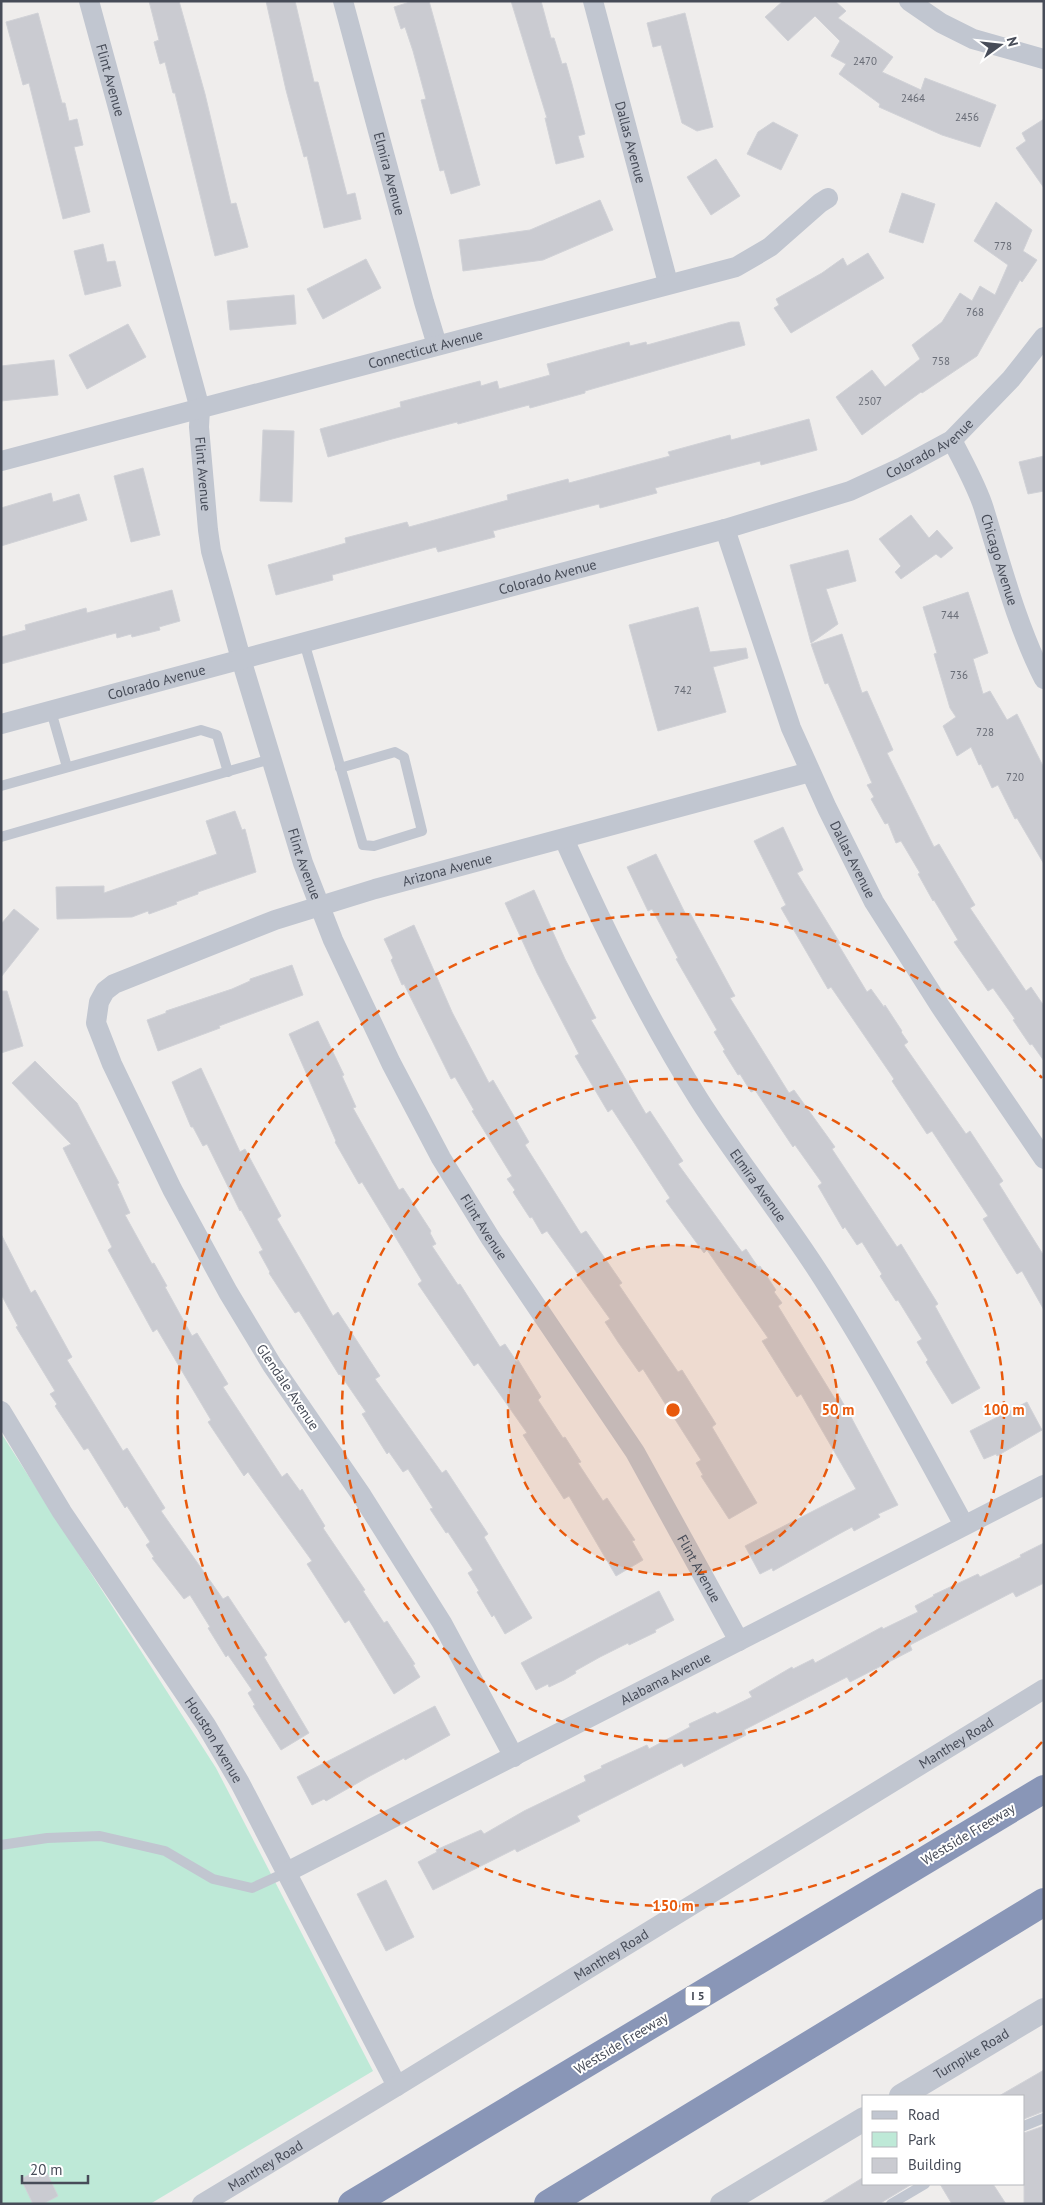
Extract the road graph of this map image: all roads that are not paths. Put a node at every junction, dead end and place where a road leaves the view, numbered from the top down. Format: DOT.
graph roads {
  1 [pos="89,1"];
  2 [pos="343,1"];
  3 [pos="593,1"];
  4 [pos="909,1"];
  5 [pos="1044,58"];
  6 [pos="828,198"];
  7 [pos="668,283"];
  8 [pos="1044,337"];
  9 [pos="437,345"];
  10 [pos="200,409"];
  11 [pos="952,440"];
  12 [pos="1,461"];
  13 [pos="725,529"];
  14 [pos="304,642"];
  15 [pos="241,659"];
  16 [pos="1044,680"];
  17 [pos="51,711"];
  18 [pos="1,724"];
  19 [pos="271,759"];
  20 [pos="67,767"];
  21 [pos="340,768"];
  22 [pos="228,772"];
  23 [pos="810,772"];
  24 [pos="1,786"];
  25 [pos="1,837"];
  26 [pos="564,839"];
  27 [pos="319,906"];
  28 [pos="99,1002"];
  29 [pos="1044,1159"];
  30 [pos="1,1411"];
  31 [pos="1044,1485"];
  32 [pos="964,1525"];
  33 [pos="739,1641"];
  34 [pos="1044,1689"];
  35 [pos="514,1757"];
  36 [pos="1044,1789"];
  37 [pos="1,1844"];
  38 [pos="287,1872"];
  39 [pos="1044,1902"];
  40 [pos="1044,2010"];
  41 [pos="397,2086"];
  42 [pos="903,2095"];
  43 [pos="1044,2118"];
  44 [pos="862,2119"];
  45 [pos="1025,2126"];
  46 [pos="923,2185"];
  47 [pos="202,2204"];
  48 [pos="352,2204"];
  49 [pos="548,2204"];
  50 [pos="722,2204"];
  51 [pos="891,2204"];
  1 -- 10 [label="street, Flint Avenue"];
  2 -- 9 [label="street, Elmira Avenue"];
  3 -- 7 [label="street, Dallas Avenue"];
  4 -- 5 [label="street"];
  6 -- 7 [label="street, Connecticut Avenue"];
  7 -- 9 [label="street, Connecticut Avenue"];
  8 -- 11 [label="street, Colorado Avenue"];
  9 -- 10 [label="street, Connecticut Avenue"];
  10 -- 12 [label="street, Connecticut Avenue"];
  10 -- 15 [label="street, Flint Avenue"];
  11 -- 13 [label="street, Colorado Avenue"];
  11 -- 16 [label="street, Chicago Avenue"];
  13 -- 14 [label="street, Colorado Avenue"];
  13 -- 23 [label="street, Dallas Avenue"];
  14 -- 15 [label="street, Colorado Avenue"];
  14 -- 21 [label="lane"];
  15 -- 17 [label="street, Colorado Avenue"];
  15 -- 19 [label="street, Flint Avenue"];
  17 -- 18 [label="street, Colorado Avenue"];
  17 -- 20 [label="lane"];
  19 -- 22 [label="lane"];
  19 -- 27 [label="street, Flint Avenue"];
  20 -- 22 [label="lane"];
  20 -- 24 [label="lane"];
  21 -- 21 [label="lane"];
  22 -- 25 [label="lane"];
  23 -- 26 [label="street, Arizona Avenue"];
  23 -- 29 [label="street, Dallas Avenue"];
  26 -- 27 [label="street, Arizona Avenue"];
  26 -- 32 [label="street, Elmira Avenue"];
  27 -- 28 [label="street, Arizona Avenue"];
  27 -- 33 [label="street, Flint Avenue"];
  28 -- 35 [label="street, Glendale Avenue"];
  30 -- 38 [label="street, Houston Avenue"];
  31 -- 32 [label="street, Alabama Avenue"];
  32 -- 33 [label="street, Alabama Avenue"];
  33 -- 35 [label="street, Alabama Avenue"];
  34 -- 41 [label="street, Manthey Road"];
  35 -- 38 [label="street, Alabama Avenue"];
  36 -- 48 [label="highway, Westside Freeway / I 5"];
  37 -- 38 [label="lane"];
  38 -- 41 [label="street, Houston Avenue"];
  39 -- 49 [label="highway"];
  40 -- 42 [label="street, Turnpike Road"];
  41 -- 47 [label="street, Manthey Road"];
  43 -- 45 [label="lane"];
  44 -- 50 [label="street"];
  46 -- 51 [label="lane"];
}
